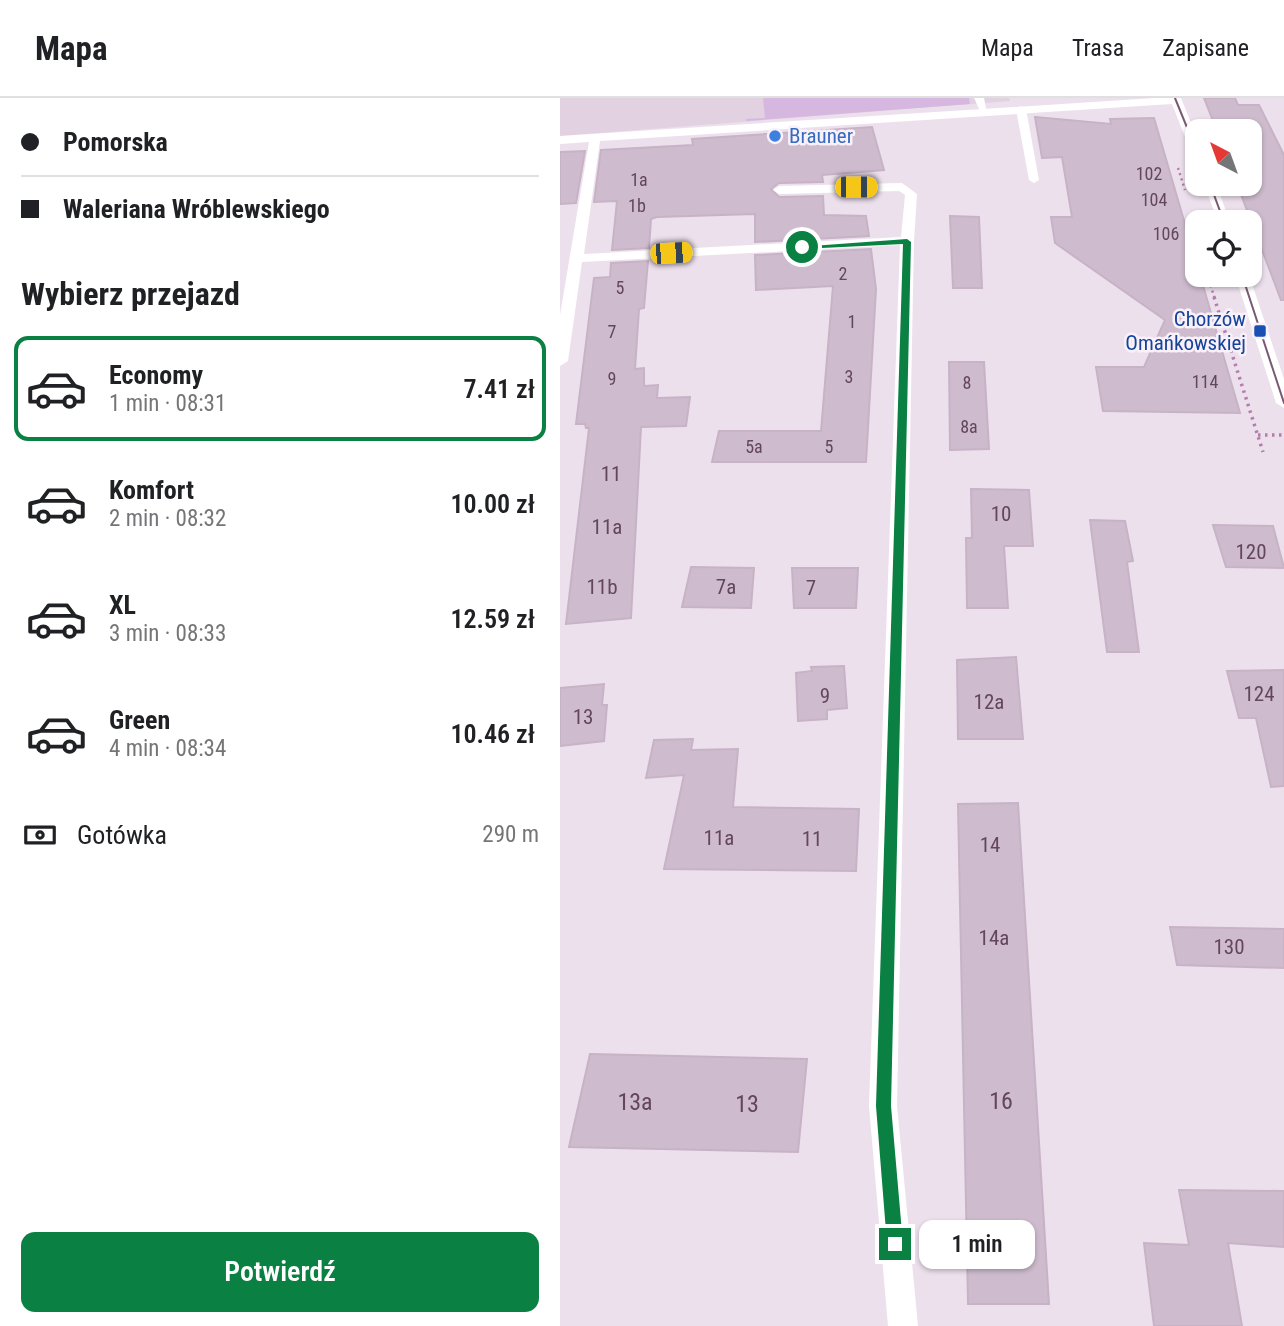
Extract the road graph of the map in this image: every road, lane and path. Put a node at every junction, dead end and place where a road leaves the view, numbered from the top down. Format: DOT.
graph roads {
  1 [pos="979,98"];
  2 [pos="1175,99"];
  3 [pos="1021,108"];
  4 [pos="984,111"];
  5 [pos="1185,123"];
  6 [pos="596,138"];
  7 [pos="560,140"];
  8 [pos="1174,158"];
  9 [pos="1034,180"];
  10 [pos="779,190"];
  11 [pos="1185,192"];
  12 [pos="907,242"];
  13 [pos="578,258"];
  14 [pos="1211,287"];
  15 [pos="1246,287"];
  16 [pos="560,361"];
  17 [pos="1284,403"];
  18 [pos="1258,435"];
  19 [pos="1284,435"];
  20 [pos="1263,452"];
  21 [pos="903,1326"];
  1 -- 4 [label="lane"];
  2 -- 3 [label="street"];
  2 -- 5 [label="street"];
  3 -- 4 [label="street"];
  3 -- 9 [label="lane"];
  4 -- 6 [label="street"];
  6 -- 7 [label="street"];
  6 -- 13 [label="street"];
  8 -- 11 [label="path"];
  10 -- 12 [label="street"];
  12 -- 13 [label="street"];
  12 -- 21 [label="street"];
  13 -- 16 [label="street"];
  14 -- 18 [label="path"];
  15 -- 17 [label="street"];
  18 -- 19 [label="path"];
  18 -- 20 [label="path"];
}
